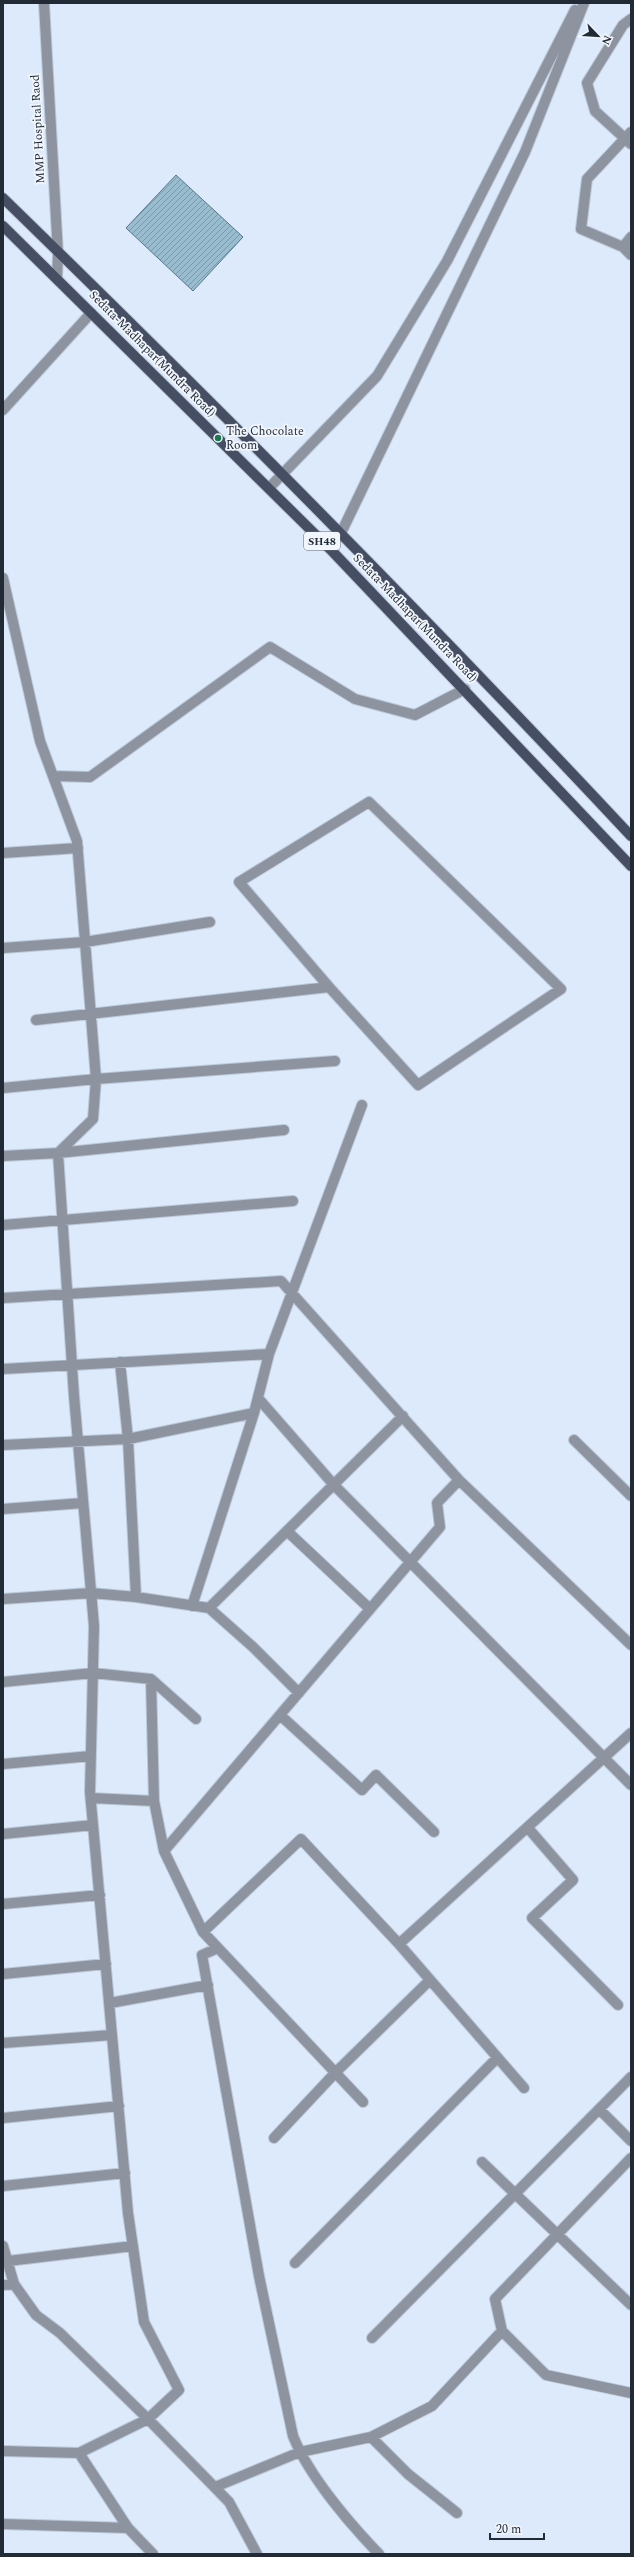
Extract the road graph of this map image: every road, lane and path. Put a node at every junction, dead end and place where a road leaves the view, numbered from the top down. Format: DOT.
graph roads {
  1 [pos="44,3"];
  2 [pos="579,3"];
  3 [pos="584,3"];
  4 [pos="631,20"];
  5 [pos="629,138"];
  6 [pos="3,198"];
  7 [pos="3,226"];
  8 [pos="631,237"];
  9 [pos="623,247"];
  10 [pos="58,254"];
  11 [pos="631,255"];
  12 [pos="57,279"];
  13 [pos="91,313"];
  14 [pos="3,410"];
  15 [pos="282,473"];
  16 [pos="269,488"];
  17 [pos="341,533"];
  18 [pos="3,578"];
  19 [pos="464,689"];
  20 [pos="53,776"];
  21 [pos="631,836"];
  22 [pos="78,848"];
  23 [pos="3,852"];
  24 [pos="631,866"];
  25 [pos="210,922"];
  26 [pos="85,942"];
  27 [pos="3,948"];
  28 [pos="329,987"];
  29 [pos="91,1015"];
  30 [pos="36,1020"];
  31 [pos="335,1061"];
  32 [pos="96,1079"];
  33 [pos="3,1088"];
  34 [pos="362,1105"];
  35 [pos="284,1130"];
  36 [pos="58,1153"];
  37 [pos="3,1156"];
  38 [pos="293,1201"];
  39 [pos="62,1222"];
  40 [pos="3,1225"];
  41 [pos="67,1293"];
  42 [pos="293,1294"];
  43 [pos="3,1298"];
  44 [pos="268,1354"];
  45 [pos="120,1362"];
  46 [pos="71,1364"];
  47 [pos="3,1369"];
  48 [pos="258,1398"];
  49 [pos="254,1413"];
  50 [pos="402,1416"];
  51 [pos="128,1439"];
  52 [pos="574,1440"];
  53 [pos="77,1441"];
  54 [pos="3,1445"];
  55 [pos="459,1480"];
  56 [pos="334,1485"];
  57 [pos="631,1496"];
  58 [pos="83,1502"];
  59 [pos="3,1509"];
  60 [pos="287,1531"];
  61 [pos="410,1562"];
  62 [pos="91,1593"];
  63 [pos="136,1597"];
  64 [pos="3,1599"];
  65 [pos="192,1606"];
  66 [pos="209,1608"];
  67 [pos="370,1609"];
  68 [pos="631,1645"];
  69 [pos="93,1673"];
  70 [pos="151,1679"];
  71 [pos="3,1682"];
  72 [pos="299,1693"];
  73 [pos="280,1715"];
  74 [pos="196,1719"];
  75 [pos="631,1733"];
  76 [pos="91,1756"];
  77 [pos="606,1758"];
  78 [pos="3,1764"];
  79 [pos="631,1785"];
  80 [pos="91,1798"];
  81 [pos="154,1801"];
  82 [pos="94,1825"];
  83 [pos="528,1828"];
  84 [pos="434,1832"];
  85 [pos="3,1834"];
  86 [pos="164,1851"];
  87 [pos="100,1895"];
  88 [pos="3,1904"];
  89 [pos="203,1932"];
  90 [pos="399,1944"];
  91 [pos="218,1948"];
  92 [pos="106,1964"];
  93 [pos="3,1974"];
  94 [pos="430,1980"];
  95 [pos="208,1985"];
  96 [pos="110,2003"];
  97 [pos="618,2004"];
  98 [pos="112,2035"];
  99 [pos="3,2043"];
  100 [pos="497,2058"];
  101 [pos="336,2072"];
  102 [pos="631,2077"];
  103 [pos="524,2088"];
  104 [pos="363,2102"];
  105 [pos="119,2106"];
  106 [pos="599,2109"];
  107 [pos="3,2118"];
  108 [pos="274,2138"];
  109 [pos="631,2141"];
  110 [pos="631,2158"];
  111 [pos="482,2162"];
  112 [pos="125,2173"];
  113 [pos="3,2186"];
  114 [pos="515,2194"];
  115 [pos="557,2234"];
  116 [pos="3,2246"];
  117 [pos="133,2246"];
  118 [pos="8,2261"];
  119 [pos="295,2262"];
  120 [pos="14,2284"];
  121 [pos="3,2285"];
  122 [pos="631,2305"];
  123 [pos="502,2331"];
  124 [pos="372,2338"];
  125 [pos="630,2391"];
  126 [pos="148,2419"];
  127 [pos="371,2437"];
  128 [pos="3,2451"];
  129 [pos="300,2452"];
  130 [pos="79,2453"];
  131 [pos="215,2487"];
  132 [pos="457,2513"];
  133 [pos="3,2524"];
  134 [pos="128,2528"];
  135 [pos="153,2554"];
  136 [pos="257,2554"];
  137 [pos="379,2554"];
  1 -- 10 [label="street, MMP Hospital Raod"];
  2 -- 15 [label="street"];
  3 -- 17 [label="street"];
  4 -- 5 [label="street"];
  5 -- 9 [label="street"];
  6 -- 10 [label="main road, Sedata-Madhapar(Mundra Road) / SH48"];
  7 -- 12 [label="main road, Sedata-Madhapar(Mundra Road) / SH48"];
  8 -- 9 [label="street"];
  9 -- 11 [label="street"];
  10 -- 12 [label="street, MMP Hospital Raod"];
  10 -- 15 [label="main road, Sedata-Madhapar(Mundra Road) / SH48"];
  12 -- 13 [label="main road, Sedata-Madhapar(Mundra Road) / SH48"];
  13 -- 14 [label="street"];
  13 -- 16 [label="main road, Sedata-Madhapar(Mundra Road) / SH48"];
  15 -- 16 [label="street"];
  15 -- 17 [label="main road, Sedata-Madhapar(Mundra Road) / SH48"];
  16 -- 19 [label="main road, Sedata-Madhapar(Mundra Road) / SH48"];
  17 -- 21 [label="main road, Sedata-Madhapar(Mundra Road) / SH48"];
  18 -- 20 [label="street"];
  19 -- 20 [label="street"];
  19 -- 24 [label="main road, Sedata-Madhapar(Mundra Road) / SH48"];
  20 -- 22 [label="street"];
  22 -- 23 [label="street"];
  22 -- 26 [label="street"];
  25 -- 26 [label="street"];
  26 -- 27 [label="street"];
  26 -- 29 [label="street"];
  28 -- 28 [label="street"];
  28 -- 29 [label="street"];
  29 -- 30 [label="street"];
  29 -- 32 [label="street"];
  31 -- 32 [label="street"];
  32 -- 33 [label="street"];
  32 -- 36 [label="street"];
  34 -- 42 [label="street"];
  35 -- 36 [label="street"];
  36 -- 37 [label="street"];
  36 -- 39 [label="street"];
  38 -- 39 [label="street"];
  39 -- 40 [label="street"];
  39 -- 41 [label="street"];
  41 -- 42 [label="street"];
  41 -- 43 [label="street"];
  41 -- 46 [label="street"];
  42 -- 44 [label="street"];
  42 -- 50 [label="street"];
  44 -- 45 [label="street"];
  44 -- 48 [label="street"];
  45 -- 46 [label="street"];
  45 -- 51 [label="street"];
  46 -- 47 [label="street"];
  46 -- 53 [label="street"];
  48 -- 49 [label="street"];
  48 -- 56 [label="street"];
  49 -- 51 [label="street"];
  49 -- 65 [label="street"];
  50 -- 55 [label="street"];
  50 -- 56 [label="street"];
  51 -- 53 [label="street"];
  51 -- 63 [label="street"];
  52 -- 57 [label="street"];
  53 -- 54 [label="street"];
  53 -- 58 [label="street"];
  55 -- 61 [label="street"];
  55 -- 68 [label="street"];
  56 -- 60 [label="street"];
  56 -- 61 [label="street"];
  58 -- 59 [label="street"];
  58 -- 62 [label="street"];
  60 -- 66 [label="street"];
  60 -- 67 [label="street"];
  61 -- 67 [label="street"];
  61 -- 77 [label="street"];
  62 -- 63 [label="street"];
  62 -- 64 [label="street"];
  62 -- 69 [label="street"];
  63 -- 65 [label="street"];
  65 -- 66 [label="street"];
  66 -- 72 [label="street"];
  67 -- 72 [label="street"];
  69 -- 70 [label="street"];
  69 -- 71 [label="street"];
  69 -- 76 [label="street"];
  70 -- 74 [label="street"];
  70 -- 81 [label="street"];
  72 -- 73 [label="street"];
  73 -- 84 [label="street"];
  73 -- 86 [label="street"];
  75 -- 77 [label="street"];
  76 -- 78 [label="street"];
  76 -- 80 [label="street"];
  77 -- 79 [label="street"];
  77 -- 83 [label="street"];
  80 -- 81 [label="street"];
  80 -- 82 [label="street"];
  81 -- 86 [label="street"];
  82 -- 85 [label="street"];
  82 -- 87 [label="street"];
  83 -- 90 [label="street"];
  83 -- 97 [label="street"];
  86 -- 89 [label="street"];
  87 -- 88 [label="street"];
  87 -- 92 [label="street"];
  89 -- 90 [label="street"];
  89 -- 91 [label="street"];
  90 -- 94 [label="street"];
  91 -- 95 [label="street"];
  91 -- 101 [label="street"];
  92 -- 93 [label="street"];
  92 -- 96 [label="street"];
  94 -- 100 [label="street"];
  94 -- 101 [label="street"];
  95 -- 96 [label="street"];
  95 -- 129 [label="street"];
  96 -- 98 [label="street"];
  98 -- 99 [label="street"];
  98 -- 105 [label="street"];
  100 -- 103 [label="street"];
  100 -- 119 [label="street"];
  101 -- 104 [label="street"];
  101 -- 108 [label="street"];
  102 -- 106 [label="street"];
  105 -- 107 [label="street"];
  105 -- 112 [label="street"];
  106 -- 109 [label="street"];
  106 -- 114 [label="street"];
  110 -- 115 [label="street"];
  111 -- 114 [label="street"];
  112 -- 113 [label="street"];
  112 -- 117 [label="street"];
  114 -- 115 [label="street"];
  114 -- 124 [label="street"];
  115 -- 122 [label="street"];
  115 -- 123 [label="street"];
  116 -- 118 [label="street"];
  117 -- 118 [label="street"];
  117 -- 126 [label="street"];
  118 -- 120 [label="street"];
  120 -- 121 [label="street"];
  120 -- 126 [label="street"];
  123 -- 125 [label="street"];
  123 -- 127 [label="street"];
  126 -- 130 [label="street"];
  126 -- 131 [label="street"];
  127 -- 129 [label="street"];
  127 -- 132 [label="street"];
  128 -- 130 [label="street"];
  129 -- 131 [label="street"];
  129 -- 137 [label="street"];
  130 -- 134 [label="street"];
  131 -- 136 [label="street"];
  133 -- 134 [label="street"];
  134 -- 135 [label="street"];
}
